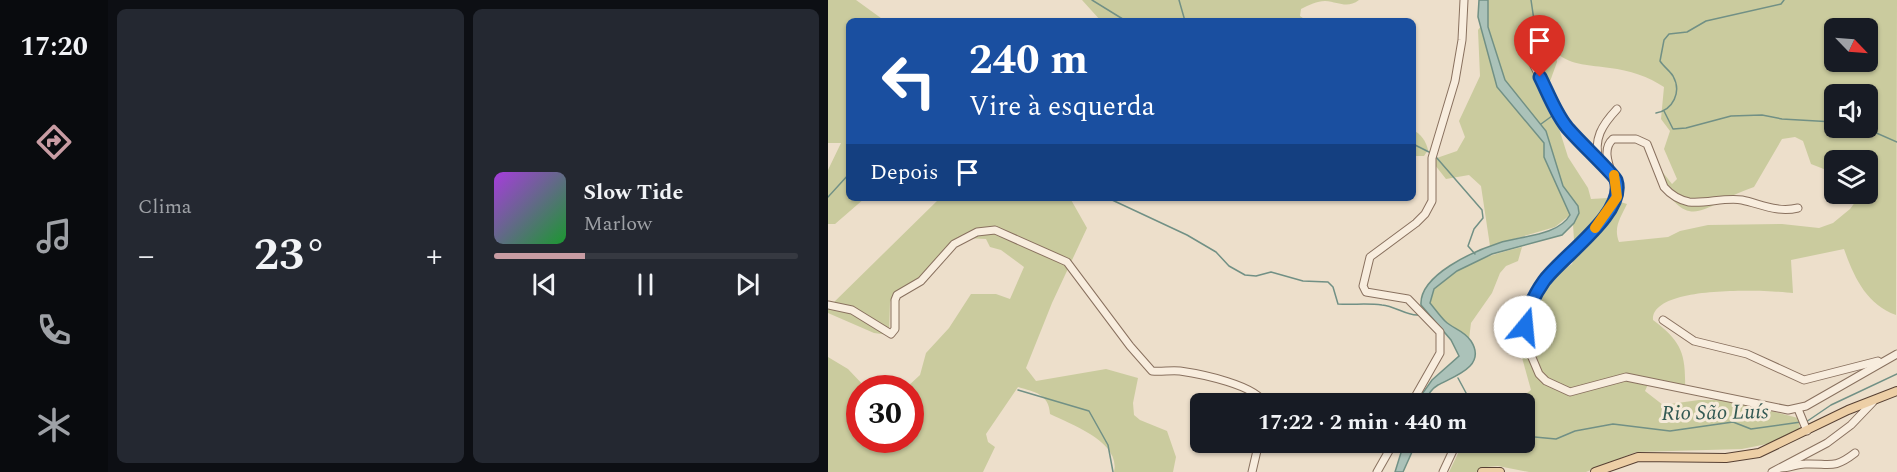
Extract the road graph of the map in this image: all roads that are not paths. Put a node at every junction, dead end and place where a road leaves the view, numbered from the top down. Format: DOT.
graph roads {
  1 [pos="1464,0"];
  2 [pos="1532,36"];
  3 [pos="1617,110"];
  4 [pos="1600,164"];
  5 [pos="1614,174"];
  6 [pos="1798,208"];
  7 [pos="828,305"];
  8 [pos="1663,320"];
  9 [pos="1897,354"];
  10 [pos="1890,358"];
  11 [pos="1897,391"];
  12 [pos="1256,393"];
  13 [pos="1417,393"];
  14 [pos="1870,403"];
  15 [pos="1799,412"];
  16 [pos="1806,428"];
  17 [pos="1256,453"];
  18 [pos="1388,453"];
  19 [pos="1452,453"];
  20 [pos="1855,453"];
  21 [pos="1775,470"];
  22 [pos="1252,472"];
  23 [pos="1377,472"];
  24 [pos="1443,472"];
  25 [pos="1482,472"];
  26 [pos="1500,472"];
  27 [pos="1595,472"];
  1 -- 13 [label="street"];
  2 -- 4 [label="street"];
  3 -- 4 [label="street"];
  4 -- 5 [label="street"];
  5 -- 6 [label="street"];
  5 -- 15 [label="street"];
  7 -- 12 [label="street"];
  8 -- 10 [label="street"];
  9 -- 10 [label="street"];
  10 -- 15 [label="street"];
  11 -- 14 [label="main road"];
  14 -- 16 [label="main road"];
  14 -- 21 [label="street"];
  15 -- 16 [label="street"];
  16 -- 27 [label="main road"];
  17 -- 22 [label="street"];
  18 -- 23 [label="street"];
  19 -- 24 [label="street"];
  20 -- 21 [label="street"];
  25 -- 26 [label="main road"];
}
